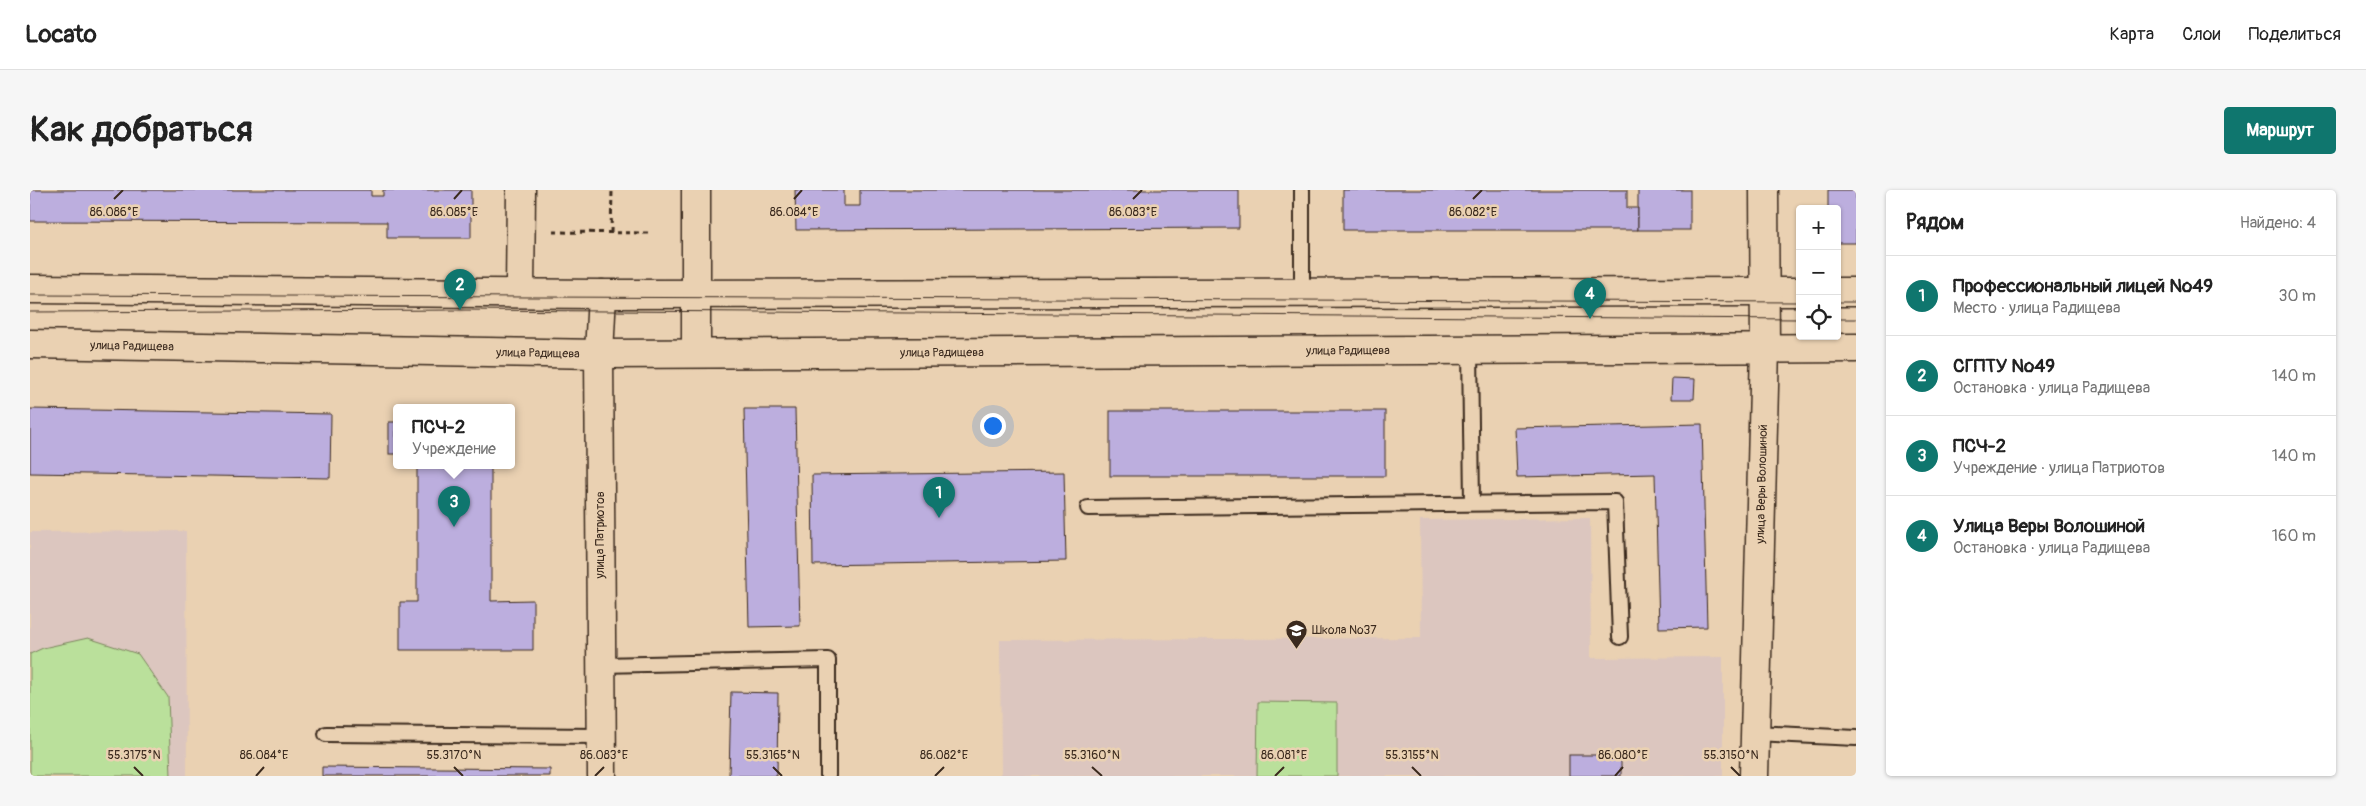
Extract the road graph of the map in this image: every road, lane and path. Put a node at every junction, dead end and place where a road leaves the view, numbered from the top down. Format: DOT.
graph roads {
  1 [pos="521,190"];
  2 [pos="612,190"];
  3 [pos="696,190"];
  4 [pos="1302,190"];
  5 [pos="1764,190"];
  6 [pos="553,232"];
  7 [pos="611,233"];
  8 [pos="651,233"];
  9 [pos="30,289"];
  10 [pos="1302,292"];
  11 [pos="1766,292"];
  12 [pos="1796,292"];
  13 [pos="1841,292"];
  14 [pos="1856,292"];
  15 [pos="520,293"];
  16 [pos="697,293"];
  17 [pos="602,294"];
  18 [pos="30,344"];
  19 [pos="1765,348"];
  20 [pos="1856,348"];
  21 [pos="1470,350"];
  22 [pos="696,353"];
  23 [pos="599,354"];
  24 [pos="1472,504"];
  25 [pos="1088,508"];
  26 [pos="1620,637"];
  27 [pos="601,664"];
  28 [pos="1754,733"];
  29 [pos="326,734"];
  30 [pos="602,736"];
  31 [pos="1856,738"];
  32 [pos="602,776"];
  33 [pos="828,776"];
  34 [pos="1754,776"];
  1 -- 15 [label="street"];
  2 -- 7 [label="path"];
  3 -- 16 [label="street"];
  4 -- 10 [label="lane"];
  5 -- 11 [label="street, улица Веры Волошиной"];
  6 -- 7 [label="path"];
  7 -- 8 [label="path"];
  9 -- 15 [label="street"];
  10 -- 11 [label="street"];
  10 -- 16 [label="street"];
  11 -- 12 [label="street"];
  11 -- 19 [label="street, улица Веры Волошиной"];
  13 -- 14 [label="street"];
  15 -- 17 [label="street"];
  16 -- 17 [label="street"];
  16 -- 22 [label="street"];
  17 -- 23 [label="street, улица Патриотов"];
  18 -- 23 [label="street, улица Радищева"];
  19 -- 20 [label="street, улица Радищева"];
  19 -- 21 [label="street, улица Радищева"];
  19 -- 28 [label="street, улица Веры Волошиной"];
  21 -- 22 [label="street, улица Радищева"];
  21 -- 24 [label="lane"];
  22 -- 23 [label="street, улица Радищева"];
  23 -- 27 [label="street, улица Патриотов"];
  24 -- 25 [label="lane"];
  24 -- 26 [label="lane"];
  27 -- 30 [label="street, улица Патриотов"];
  27 -- 33 [label="lane"];
  28 -- 31 [label="lane"];
  28 -- 34 [label="street, улица Веры Волошиной"];
  29 -- 30 [label="lane"];
  30 -- 32 [label="street, улица Патриотов"];
}
